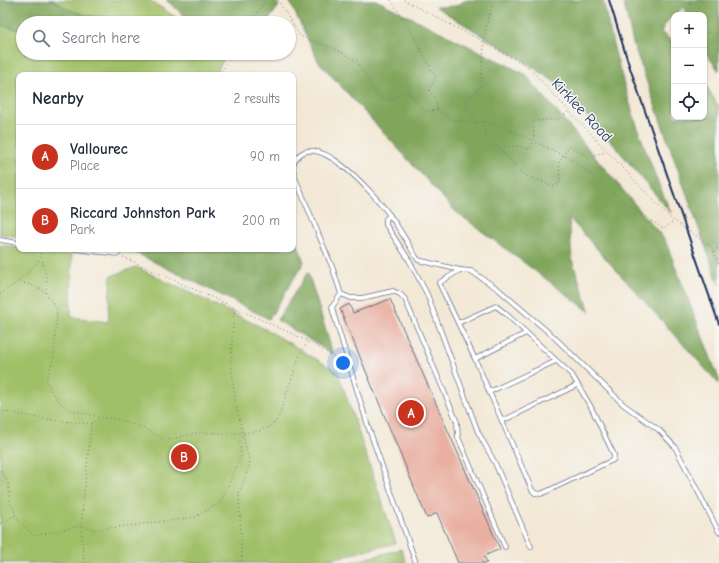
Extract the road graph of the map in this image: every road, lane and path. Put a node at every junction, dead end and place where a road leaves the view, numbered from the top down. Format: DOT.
graph roads {
  1 [pos="266,0"];
  2 [pos="278,0"];
  3 [pos="390,0"];
  4 [pos="404,0"];
  5 [pos="495,0"];
  6 [pos="690,0"];
  7 [pos="691,12"];
  8 [pos="256,16"];
  9 [pos="288,16"];
  10 [pos="296,29"];
  11 [pos="707,32"];
  12 [pos="719,37"];
  13 [pos="484,42"];
  14 [pos="707,46"];
  15 [pos="228,60"];
  16 [pos="719,60"];
  17 [pos="222,72"];
  18 [pos="438,110"];
  19 [pos="569,111"];
  20 [pos="482,122"];
  21 [pos="478,123"];
  22 [pos="534,141"];
  23 [pos="496,146"];
  24 [pos="607,152"];
  25 [pos="564,156"];
  26 [pos="296,158"];
  27 [pos="296,180"];
  28 [pos="390,215"];
  29 [pos="674,221"];
  30 [pos="0,240"];
  31 [pos="16,243"];
  32 [pos="719,246"];
  33 [pos="41,252"];
  34 [pos="101,252"];
  35 [pos="714,252"];
  36 [pos="118,254"];
  37 [pos="41,258"];
  38 [pos="719,264"];
  39 [pos="460,270"];
  40 [pos="18,282"];
  41 [pos="46,292"];
  42 [pos="0,294"];
  43 [pos="341,294"];
  44 [pos="234,307"];
  45 [pos="458,323"];
  46 [pos="526,333"];
  47 [pos="308,341"];
  48 [pos="475,359"];
  49 [pos="556,361"];
  50 [pos="349,366"];
  51 [pos="577,385"];
  52 [pos="489,392"];
  53 [pos="0,411"];
  54 [pos="102,417"];
  55 [pos="502,421"];
  56 [pos="91,424"];
  57 [pos="244,432"];
  58 [pos="0,470"];
  59 [pos="16,514"];
  60 [pos="0,524"];
  61 [pos="81,526"];
  62 [pos="719,532"];
  63 [pos="505,547"];
  64 [pos="531,547"];
  65 [pos="84,563"];
  66 [pos="242,563"];
  67 [pos="416,563"];
  1 -- 8 [label="path"];
  2 -- 9 [label="path"];
  3 -- 18 [label="path"];
  4 -- 13 [label="path, Kirklee Road"];
  5 -- 13 [label="path"];
  6 -- 7 [label="path"];
  10 -- 18 [label="path"];
  11 -- 12 [label="path"];
  13 -- 19 [label="path, Kirklee Road"];
  13 -- 21 [label="path"];
  14 -- 16 [label="path"];
  15 -- 17 [label="path"];
  18 -- 21 [label="path"];
  19 -- 22 [label="path"];
  19 -- 24 [label="path, Kirklee Road"];
  20 -- 21 [label="path"];
  20 -- 22 [label="path"];
  20 -- 23 [label="path"];
  22 -- 23 [label="path"];
  22 -- 25 [label="path"];
  23 -- 25 [label="path"];
  24 -- 25 [label="path"];
  24 -- 29 [label="path, Kirklee Road"];
  25 -- 29 [label="path"];
  26 -- 28 [label="lane"];
  27 -- 43 [label="lane"];
  28 -- 39 [label="lane"];
  28 -- 64 [label="lane"];
  29 -- 35 [label="path, Kirklee Road"];
  30 -- 31 [label="lane"];
  32 -- 35 [label="path"];
  33 -- 37 [label="path"];
  34 -- 36 [label="lane"];
  35 -- 38 [label="path, Kirklee Road"];
  36 -- 44 [label="path"];
  37 -- 40 [label="path"];
  37 -- 41 [label="path"];
  39 -- 45 [label="lane"];
  39 -- 62 [label="lane"];
  40 -- 41 [label="path"];
  40 -- 42 [label="path"];
  41 -- 54 [label="path"];
  43 -- 50 [label="lane"];
  43 -- 63 [label="lane"];
  44 -- 47 [label="path"];
  44 -- 57 [label="path"];
  45 -- 46 [label="lane"];
  45 -- 48 [label="lane"];
  46 -- 48 [label="lane"];
  46 -- 49 [label="lane"];
  47 -- 50 [label="path"];
  47 -- 57 [label="path"];
  48 -- 52 [label="lane"];
  49 -- 51 [label="lane"];
  49 -- 52 [label="lane"];
  50 -- 67 [label="lane"];
  51 -- 55 [label="lane"];
  51 -- 55 [label="lane"];
  52 -- 55 [label="lane"];
  53 -- 56 [label="path"];
  54 -- 56 [label="path"];
  54 -- 57 [label="path"];
  56 -- 61 [label="path"];
  57 -- 61 [label="path"];
  57 -- 66 [label="path"];
  58 -- 59 [label="path"];
  59 -- 60 [label="path"];
  59 -- 61 [label="path"];
  61 -- 65 [label="path"];
}
